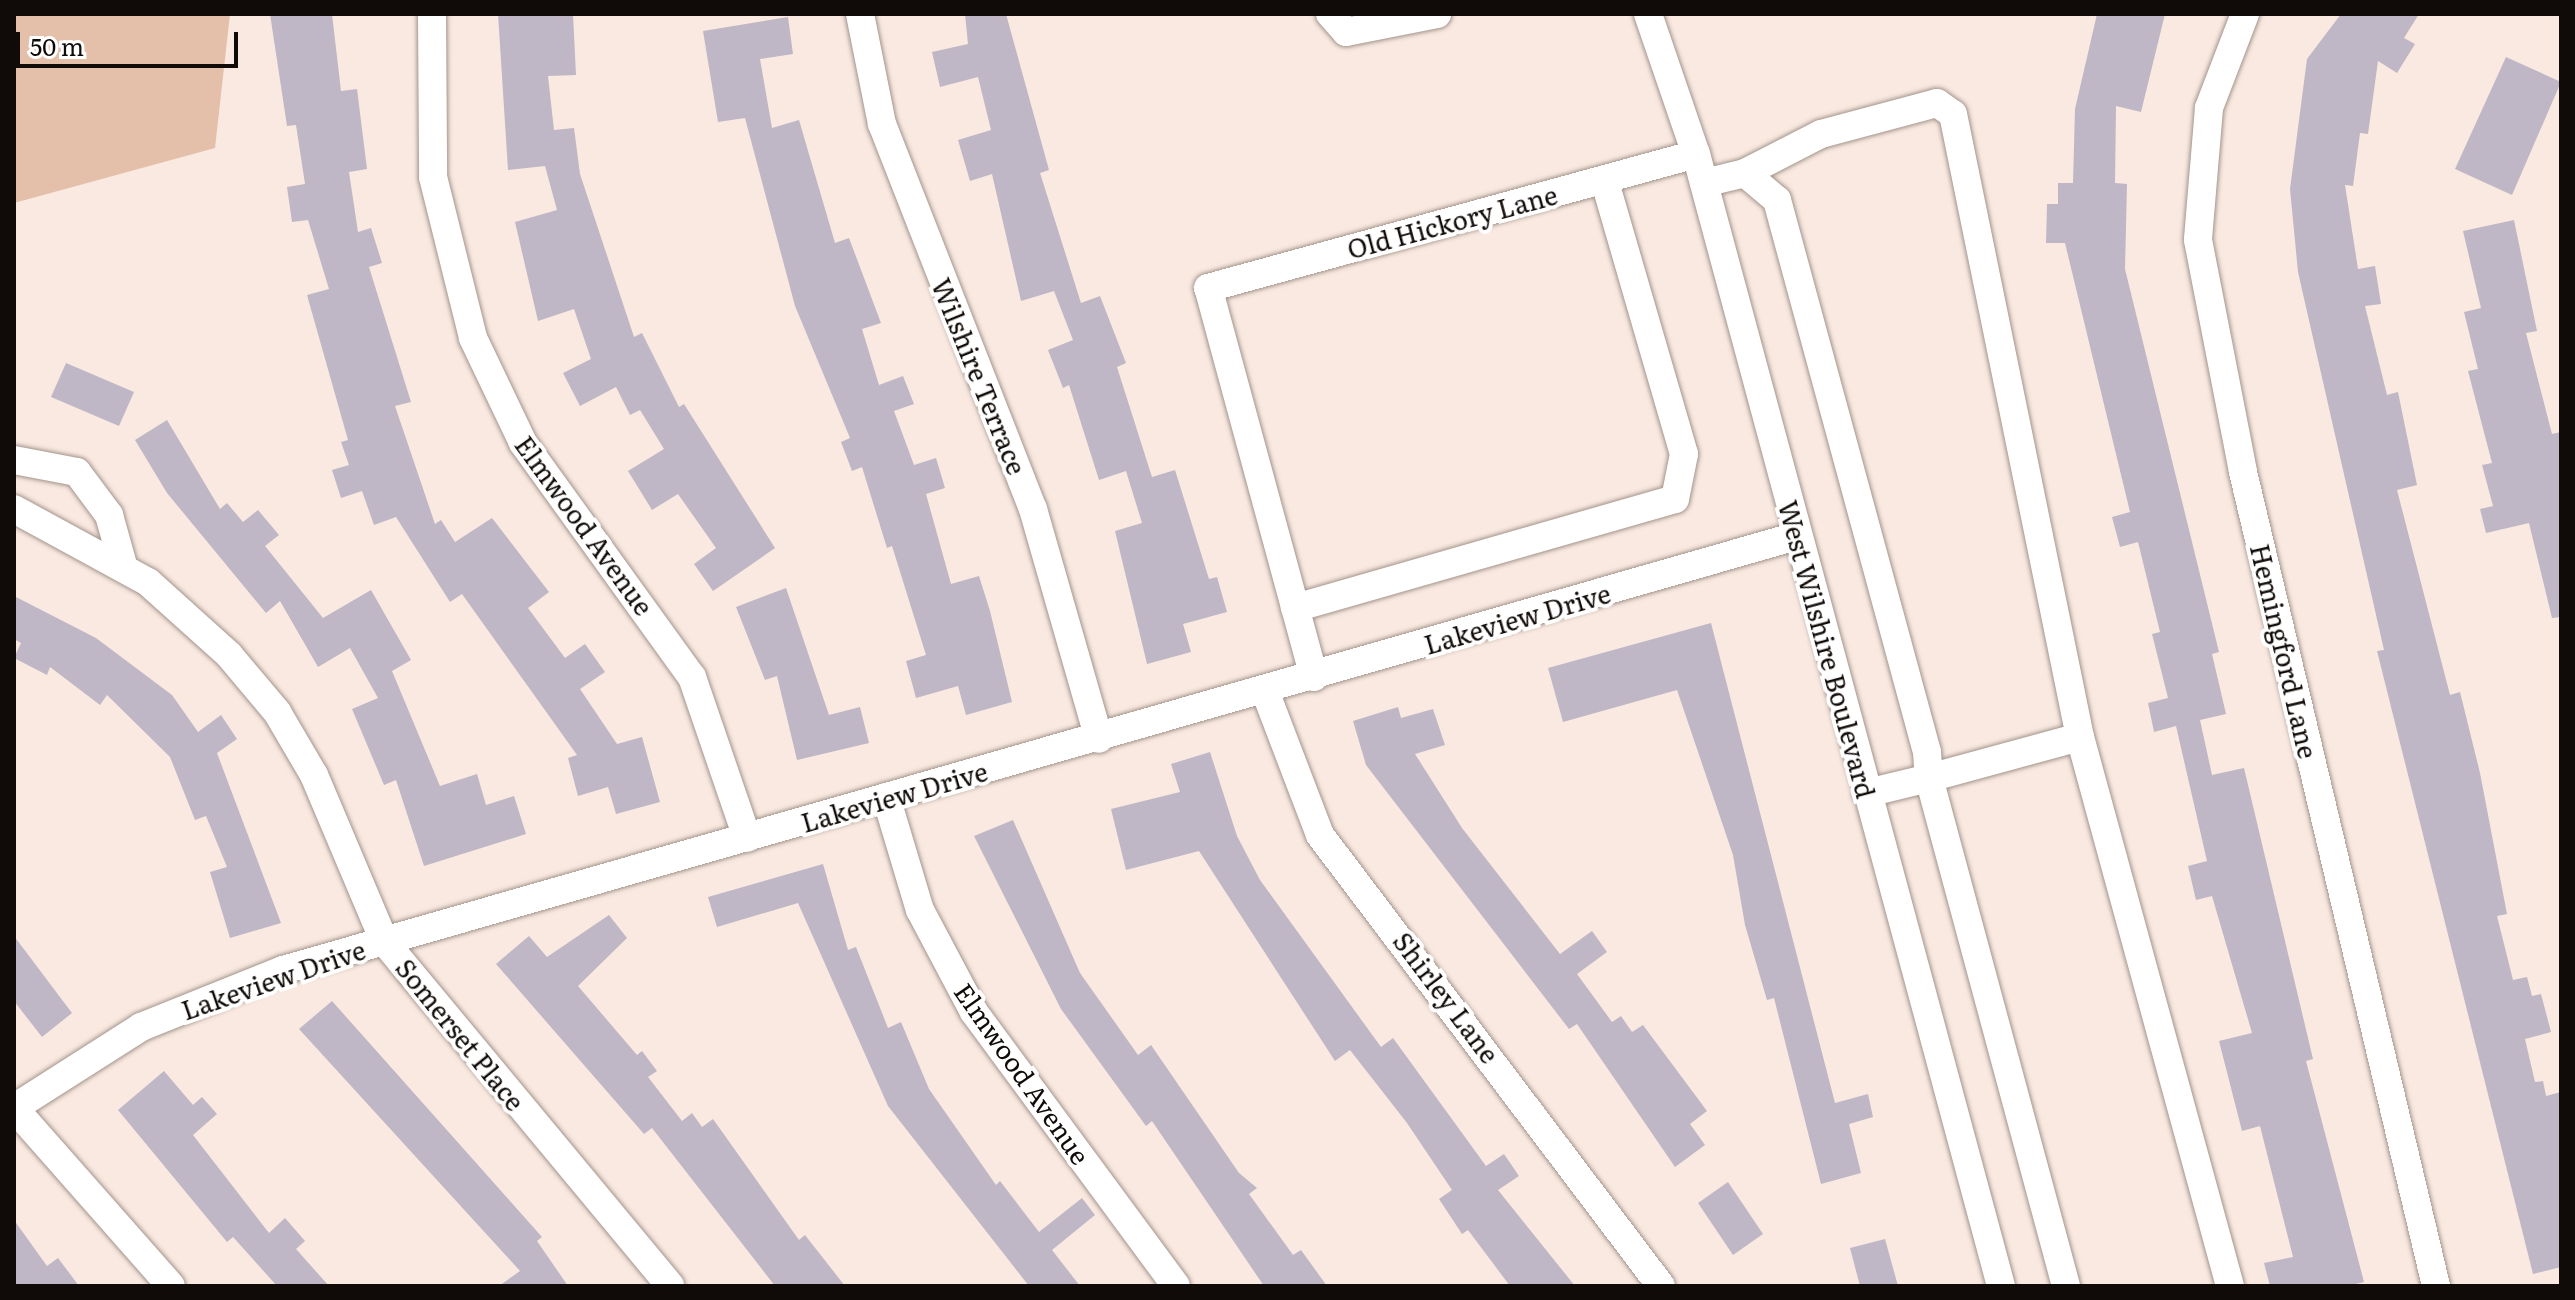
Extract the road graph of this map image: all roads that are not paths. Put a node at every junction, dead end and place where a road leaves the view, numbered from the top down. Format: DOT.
graph roads {
  1 [pos="432,14"];
  2 [pos="860,14"];
  3 [pos="1330,14"];
  4 [pos="1437,14"];
  5 [pos="1648,14"];
  6 [pos="2245,14"];
  7 [pos="1696,154"];
  8 [pos="1745,173"];
  9 [pos="1604,179"];
  10 [pos="1704,183"];
  11 [pos="14,460"];
  12 [pos="14,509"];
  13 [pos="1797,536"];
  14 [pos="123,565"];
  15 [pos="1295,608"];
  16 [pos="1314,677"];
  17 [pos="1265,691"];
  18 [pos="2080,737"];
  19 [pos="1099,739"];
  20 [pos="1929,778"];
  21 [pos="1867,793"];
  22 [pos="886,797"];
  23 [pos="747,838"];
  24 [pos="384,941"];
  25 [pos="14,1108"];
  26 [pos="171,1286"];
  27 [pos="670,1286"];
  28 [pos="1176,1286"];
  29 [pos="1661,1286"];
  30 [pos="2001,1286"];
  31 [pos="2066,1286"];
  32 [pos="2230,1286"];
  33 [pos="2436,1286"];
  1 -- 23 [label="street, Elmwood Avenue"];
  2 -- 19 [label="street, Wilshire Terrace"];
  3 -- 4 [label="street"];
  5 -- 7 [label="street, West Wilshire Boulevard"];
  6 -- 33 [label="street, Hemingford Lane"];
  7 -- 9 [label="street, Old Hickory Lane"];
  7 -- 10 [label="street, West Wilshire Boulevard"];
  8 -- 10 [label="street"];
  8 -- 18 [label="street"];
  8 -- 20 [label="street"];
  9 -- 15 [label="street"];
  9 -- 15 [label="street, Old Hickory Lane"];
  10 -- 13 [label="street, West Wilshire Boulevard"];
  11 -- 14 [label="street"];
  12 -- 14 [label="street, Somerset Place"];
  13 -- 16 [label="street, Lakeview Drive"];
  13 -- 21 [label="street, West Wilshire Boulevard"];
  14 -- 24 [label="street, Somerset Place"];
  15 -- 16 [label="street"];
  16 -- 17 [label="street, Lakeview Drive"];
  17 -- 19 [label="street, Lakeview Drive"];
  17 -- 29 [label="street, Shirley Lane"];
  18 -- 20 [label="street"];
  18 -- 32 [label="street"];
  19 -- 22 [label="street, Lakeview Drive"];
  20 -- 21 [label="street"];
  20 -- 31 [label="street"];
  21 -- 30 [label="street, West Wilshire Boulevard"];
  22 -- 23 [label="street, Lakeview Drive"];
  22 -- 28 [label="street, Elmwood Avenue"];
  23 -- 24 [label="street, Lakeview Drive"];
  24 -- 25 [label="street, Lakeview Drive"];
  24 -- 27 [label="street, Somerset Place"];
  25 -- 26 [label="street"];
}
